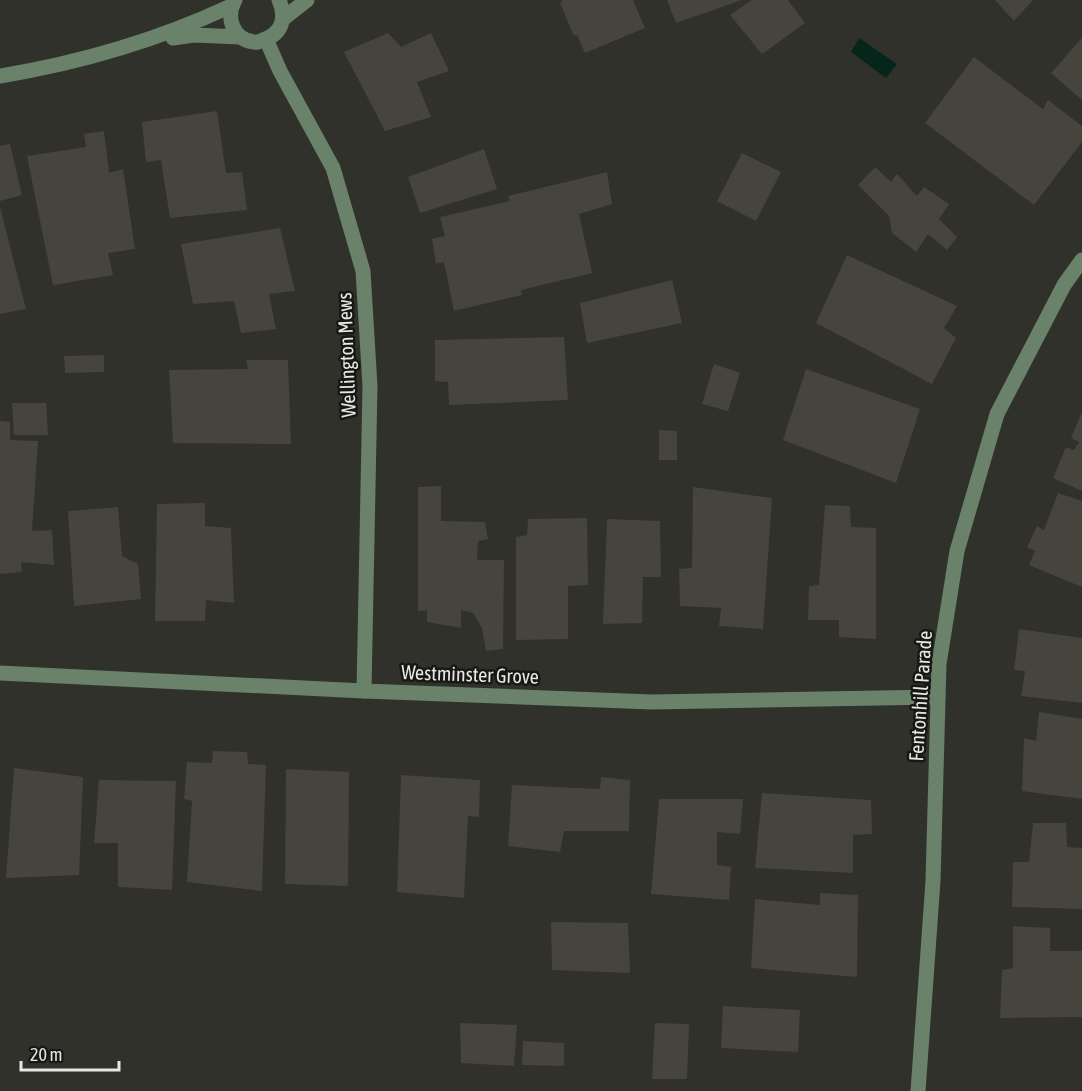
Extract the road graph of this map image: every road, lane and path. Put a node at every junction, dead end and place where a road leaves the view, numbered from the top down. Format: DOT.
graph roads {
  1 [pos="279,0"];
  2 [pos="307,0"];
  3 [pos="233,3"];
  4 [pos="284,18"];
  5 [pos="240,37"];
  6 [pos="266,39"];
  7 [pos="143,42"];
  8 [pos="0,76"];
  9 [pos="1082,260"];
  10 [pos="0,673"];
  11 [pos="364,691"];
  12 [pos="938,697"];
  13 [pos="918,1091"];
  1 -- 4 [label="street"];
  2 -- 4 [label="street"];
  3 -- 5 [label="street"];
  3 -- 7 [label="street"];
  4 -- 6 [label="street"];
  5 -- 6 [label="street"];
  5 -- 7 [label="street"];
  6 -- 11 [label="street, Wellington Mews"];
  7 -- 8 [label="street"];
  9 -- 12 [label="street, Fentonhill Parade"];
  10 -- 11 [label="street, Westminster Grove"];
  11 -- 12 [label="street, Westminster Grove"];
  12 -- 13 [label="street, Fentonhill Parade"];
}
